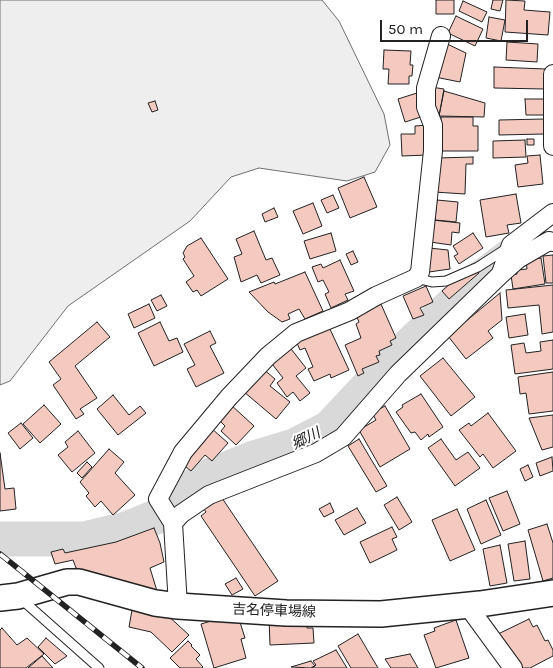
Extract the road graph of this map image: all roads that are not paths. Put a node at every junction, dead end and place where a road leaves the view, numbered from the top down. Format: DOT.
graph roads {
  1 [pos="441,36"];
  2 [pos="553,74"];
  3 [pos="553,146"];
  4 [pos="553,213"];
  5 [pos="553,242"];
  6 [pos="510,248"];
  7 [pos="501,272"];
  8 [pos="416,278"];
  9 [pos="168,515"];
  10 [pos="553,593"];
  11 [pos="9,597"];
  12 [pos="178,606"];
  13 [pos="467,606"];
  14 [pos="100,668"];
  15 [pos="513,668"];
  1 -- 8 [label="street"];
  2 -- 3 [label="street"];
  4 -- 6 [label="street"];
  5 -- 7 [label="street"];
  6 -- 7 [label="street"];
  6 -- 8 [label="lane"];
  7 -- 9 [label="street"];
  8 -- 9 [label="street"];
  9 -- 12 [label="street"];
  10 -- 13 [label="main road, 吉名停車場線"];
  11 -- 12 [label="main road, 吉名停車場線"];
  11 -- 14 [label="lane"];
  12 -- 13 [label="main road, 吉名停車場線"];
  13 -- 15 [label="street"];
}
